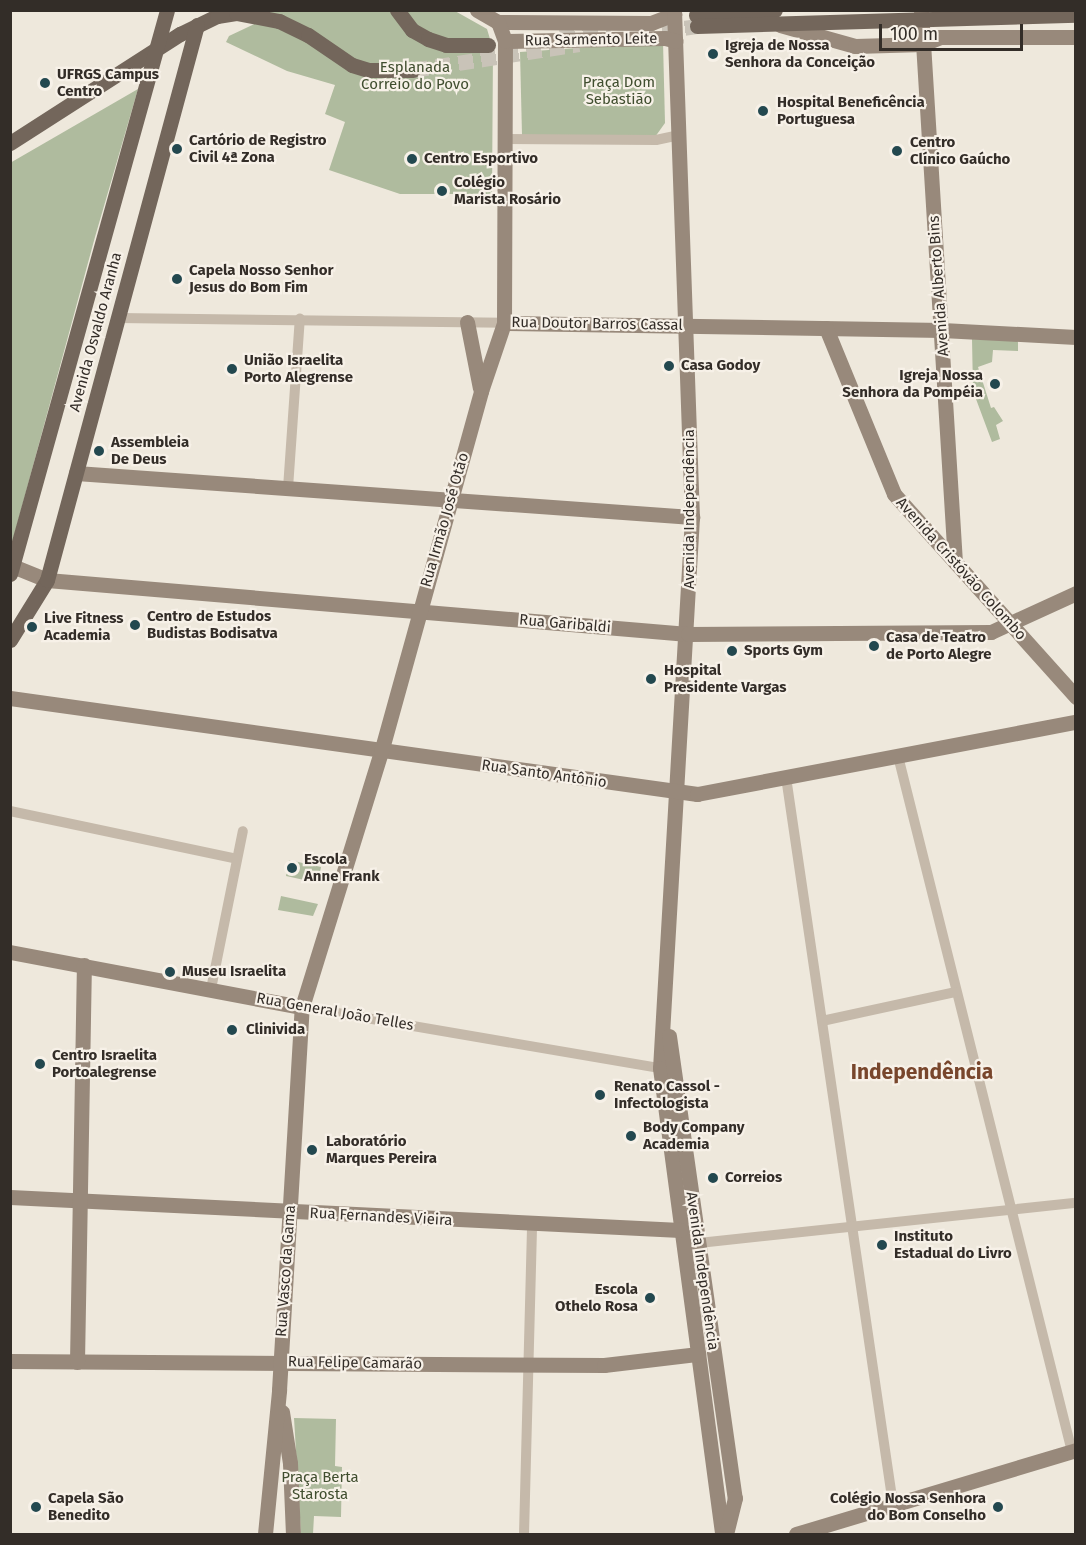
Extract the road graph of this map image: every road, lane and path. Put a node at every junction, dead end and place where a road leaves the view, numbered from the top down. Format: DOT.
graph roads {
  1 [pos="167,10"];
  2 [pos="397,10"];
  3 [pos="477,10"];
  4 [pos="921,10"];
  5 [pos="252,12"];
  6 [pos="674,12"];
  7 [pos="1076,15"];
  8 [pos="775,17"];
  9 [pos="498,22"];
  10 [pos="197,25"];
  11 [pos="1076,37"];
  12 [pos="676,41"];
  13 [pos="923,44"];
  14 [pos="488,45"];
  15 [pos="510,46"];
  16 [pos="156,50"];
  17 [pos="413,70"];
  18 [pos="118,76"];
  19 [pos="149,78"];
  20 [pos="680,135"];
  21 [pos="505,140"];
  22 [pos="10,143"];
  23 [pos="118,318"];
  24 [pos="300,318"];
  25 [pos="467,322"];
  26 [pos="504,323"];
  27 [pos="687,326"];
  28 [pos="826,328"];
  29 [pos="942,330"];
  30 [pos="1076,337"];
  31 [pos="481,391"];
  32 [pos="76,473"];
  33 [pos="288,488"];
  34 [pos="452,500"];
  35 [pos="692,517"];
  36 [pos="955,562"];
  37 [pos="12,570"];
  38 [pos="47,580"];
  39 [pos="1076,593"];
  40 [pos="419,612"];
  41 [pos="1011,625"];
  42 [pos="688,634"];
  43 [pos="10,640"];
  44 [pos="1076,697"];
  45 [pos="10,698"];
  46 [pos="1076,722"];
  47 [pos="381,752"];
  48 [pos="898,756"];
  49 [pos="786,777"];
  50 [pos="677,792"];
  51 [pos="10,811"];
  52 [pos="243,831"];
  53 [pos="237,860"];
  54 [pos="10,952"];
  55 [pos="84,965"];
  56 [pos="211,989"];
  57 [pos="954,992"];
  58 [pos="302,1007"];
  59 [pos="665,1007"];
  60 [pos="822,1021"];
  61 [pos="660,1068"];
  62 [pos="10,1197"];
  63 [pos="79,1202"];
  64 [pos="1076,1203"];
  65 [pos="290,1213"];
  66 [pos="1009,1213"];
  67 [pos="532,1224"];
  68 [pos="851,1228"];
  69 [pos="680,1230"];
  70 [pos="699,1243"];
  71 [pos="698,1354"];
  72 [pos="10,1361"];
  73 [pos="77,1362"];
  74 [pos="280,1363"];
  75 [pos="529,1365"];
  76 [pos="279,1390"];
  77 [pos="1074,1451"];
  78 [pos="893,1504"];
  79 [pos="265,1534"];
  80 [pos="293,1534"];
  81 [pos="524,1534"];
  82 [pos="724,1534"];
  83 [pos="796,1534"];
  1 -- 16 [label="main road, Avenida Osvaldo Aranha"];
  2 -- 14 [label="main road"];
  3 -- 9 [label="street, Rua Sarmento Leite"];
  4 -- 13 [label="street, Avenida Alberto Bins"];
  5 -- 10 [label="main road"];
  5 -- 17 [label="main road"];
  6 -- 9 [label="street, Rua Sarmento Leite"];
  6 -- 12 [label="street, Avenida Independência"];
  7 -- 8 [label="main road"];
  8 -- 8 [label="main road"];
  8 -- 13 [label="street"];
  9 -- 15 [label="street, Rua Irmão José Otão"];
  10 -- 16 [label="main road"];
  10 -- 23 [label="main road, Avenida Osvaldo Aranha"];
  11 -- 13 [label="street"];
  12 -- 15 [label="street, Rua Sarmento Leite"];
  12 -- 20 [label="street, Avenida Independência"];
  13 -- 29 [label="street, Avenida Alberto Bins"];
  15 -- 21 [label="street, Rua Irmão José Otão"];
  16 -- 18 [label="main road"];
  16 -- 19 [label="main road, Avenida Osvaldo Aranha"];
  18 -- 19 [label="main road"];
  18 -- 22 [label="main road"];
  19 -- 37 [label="main road, Avenida Osvaldo Aranha"];
  20 -- 21 [label="street"];
  20 -- 27 [label="street, Avenida Independência"];
  21 -- 26 [label="street, Rua Irmão José Otão"];
  23 -- 24 [label="street, Rua Doutor Barros Cassal"];
  23 -- 32 [label="main road, Avenida Osvaldo Aranha"];
  24 -- 25 [label="street, Rua Doutor Barros Cassal"];
  24 -- 33 [label="street"];
  25 -- 26 [label="street, Rua Doutor Barros Cassal"];
  25 -- 31 [label="street"];
  26 -- 27 [label="street, Rua Doutor Barros Cassal"];
  26 -- 31 [label="street, Rua Irmão José Otão"];
  27 -- 28 [label="street, Rua Doutor Barros Cassal"];
  27 -- 35 [label="street, Avenida Independência"];
  28 -- 29 [label="street, Rua Doutor Barros Cassal"];
  28 -- 36 [label="street, Avenida Cristóvão Colombo"];
  29 -- 30 [label="street, Rua Doutor Barros Cassal"];
  29 -- 36 [label="street, Avenida Alberto Bins"];
  31 -- 34 [label="street, Rua Irmão José Otão"];
  32 -- 33 [label="street"];
  32 -- 38 [label="main road, Avenida Osvaldo Aranha"];
  33 -- 34 [label="street"];
  34 -- 35 [label="street"];
  34 -- 40 [label="street, Rua Irmão José Otão"];
  35 -- 42 [label="street, Avenida Independência"];
  36 -- 41 [label="street, Avenida Cristóvão Colombo"];
  37 -- 38 [label="street, Rua Garibaldi"];
  38 -- 40 [label="street, Rua Garibaldi"];
  38 -- 43 [label="main road, Avenida Osvaldo Aranha"];
  39 -- 41 [label="street, Rua Garibaldi"];
  40 -- 42 [label="street, Rua Garibaldi"];
  40 -- 47 [label="street, Rua Irmão José Otão"];
  41 -- 42 [label="street, Rua Garibaldi"];
  41 -- 44 [label="street, Avenida Cristóvão Colombo"];
  42 -- 50 [label="street, Avenida Independência"];
  45 -- 47 [label="street, Rua Santo Antônio"];
  46 -- 48 [label="street, Rua Santo Antônio"];
  47 -- 50 [label="street, Rua Santo Antônio"];
  47 -- 58 [label="street, Rua Irmão José Otão"];
  48 -- 49 [label="street, Rua Santo Antônio"];
  48 -- 57 [label="street"];
  49 -- 50 [label="street, Rua Santo Antônio"];
  49 -- 60 [label="street"];
  50 -- 59 [label="street, Avenida Independência"];
  51 -- 53 [label="street"];
  52 -- 53 [label="street"];
  53 -- 56 [label="street"];
  54 -- 55 [label="street, Rua General João Telles"];
  55 -- 56 [label="street, Rua General João Telles"];
  55 -- 63 [label="street"];
  56 -- 58 [label="street, Rua General João Telles"];
  57 -- 60 [label="street"];
  57 -- 66 [label="street"];
  58 -- 61 [label="street, Rua General João Telles"];
  58 -- 65 [label="street, Rua Vasco da Gama"];
  59 -- 61 [label="street, Avenida Independência"];
  59 -- 70 [label="street, Avenida Independência"];
  60 -- 68 [label="street"];
  61 -- 69 [label="street, Avenida Independência"];
  62 -- 63 [label="street, Rua Fernandes Vieira"];
  63 -- 65 [label="street, Rua Fernandes Vieira"];
  63 -- 73 [label="street"];
  64 -- 66 [label="street"];
  65 -- 67 [label="street, Rua Fernandes Vieira"];
  65 -- 74 [label="street, Rua Vasco da Gama"];
  66 -- 68 [label="street"];
  66 -- 77 [label="street"];
  67 -- 69 [label="street, Rua Fernandes Vieira"];
  67 -- 75 [label="street"];
  68 -- 70 [label="street"];
  68 -- 78 [label="street"];
  69 -- 71 [label="street, Avenida Independência"];
  70 -- 82 [label="street, Avenida Independência"];
  71 -- 75 [label="street, Rua Felipe Camarão"];
  71 -- 82 [label="street, Avenida Independência"];
  72 -- 73 [label="street, Rua Felipe Camarão"];
  73 -- 74 [label="street, Rua Felipe Camarão"];
  74 -- 75 [label="street, Rua Felipe Camarão"];
  74 -- 76 [label="street, Rua Vasco da Gama"];
  75 -- 81 [label="street"];
  76 -- 79 [label="street, Rua Vasco da Gama"];
  76 -- 80 [label="street"];
  77 -- 78 [label="street"];
  78 -- 83 [label="street"];
}
